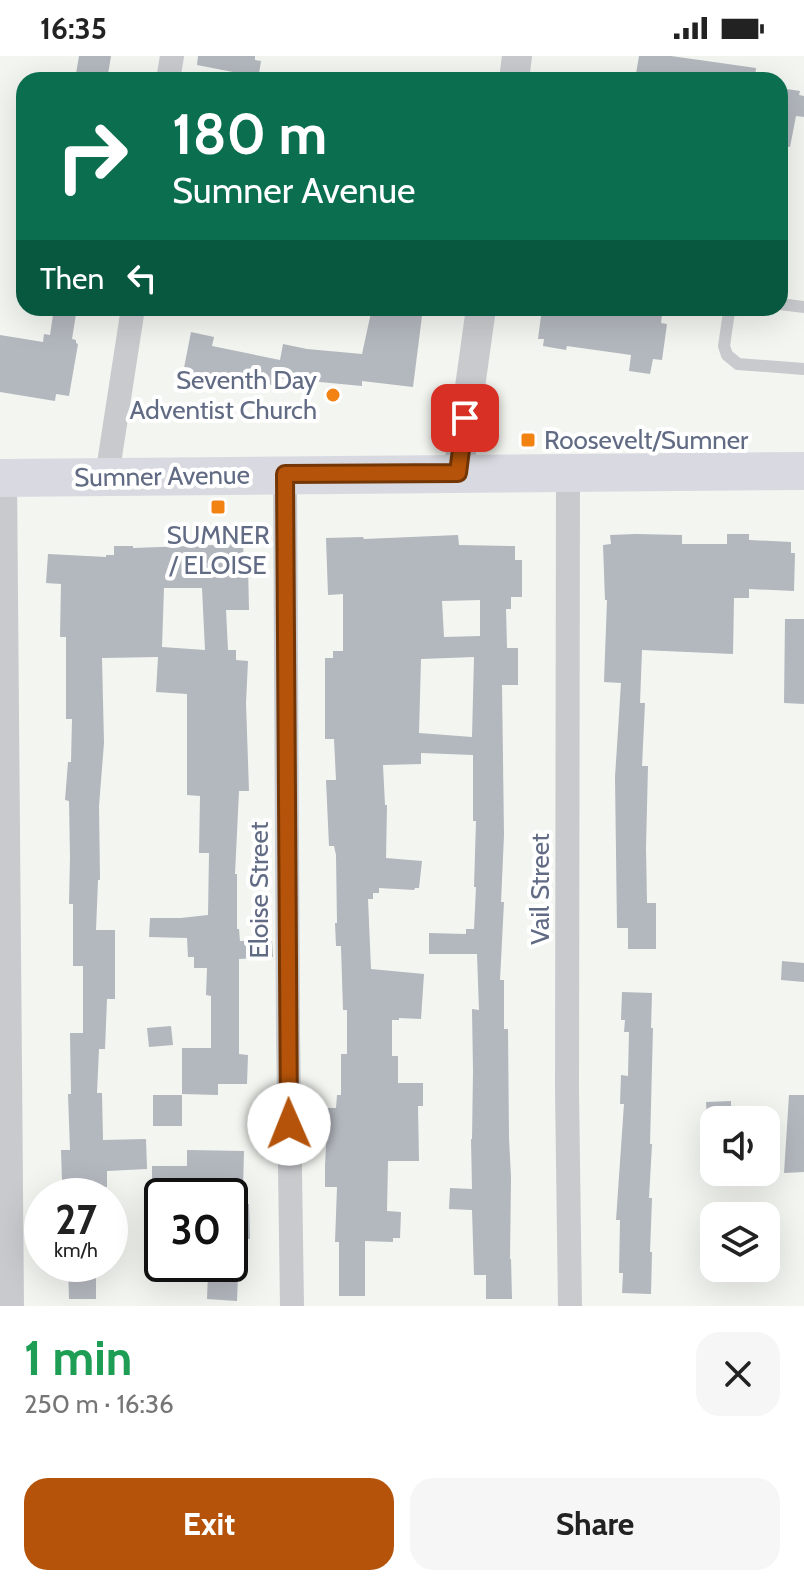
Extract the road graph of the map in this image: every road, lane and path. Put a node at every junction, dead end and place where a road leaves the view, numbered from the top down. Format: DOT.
graph roads {
  1 [pos="132,316"];
  2 [pos="480,316"];
  3 [pos="728,316"];
  4 [pos="804,369"];
  5 [pos="804,471"];
  6 [pos="568,472"];
  7 [pos="458,473"];
  8 [pos="285,474"];
  9 [pos="107,476"];
  10 [pos="2,478"];
  11 [pos="12,1306"];
  12 [pos="292,1306"];
  13 [pos="570,1306"];
  1 -- 9 [label="street"];
  2 -- 7 [label="street"];
  3 -- 4 [label="lane"];
  5 -- 6 [label="main road, Sumner Avenue"];
  6 -- 7 [label="main road, Sumner Avenue"];
  6 -- 13 [label="street, Vail Street"];
  7 -- 8 [label="main road, Sumner Avenue"];
  8 -- 9 [label="main road, Sumner Avenue"];
  8 -- 12 [label="street, Eloise Street"];
  9 -- 10 [label="main road, Sumner Avenue"];
  10 -- 11 [label="street"];
}
